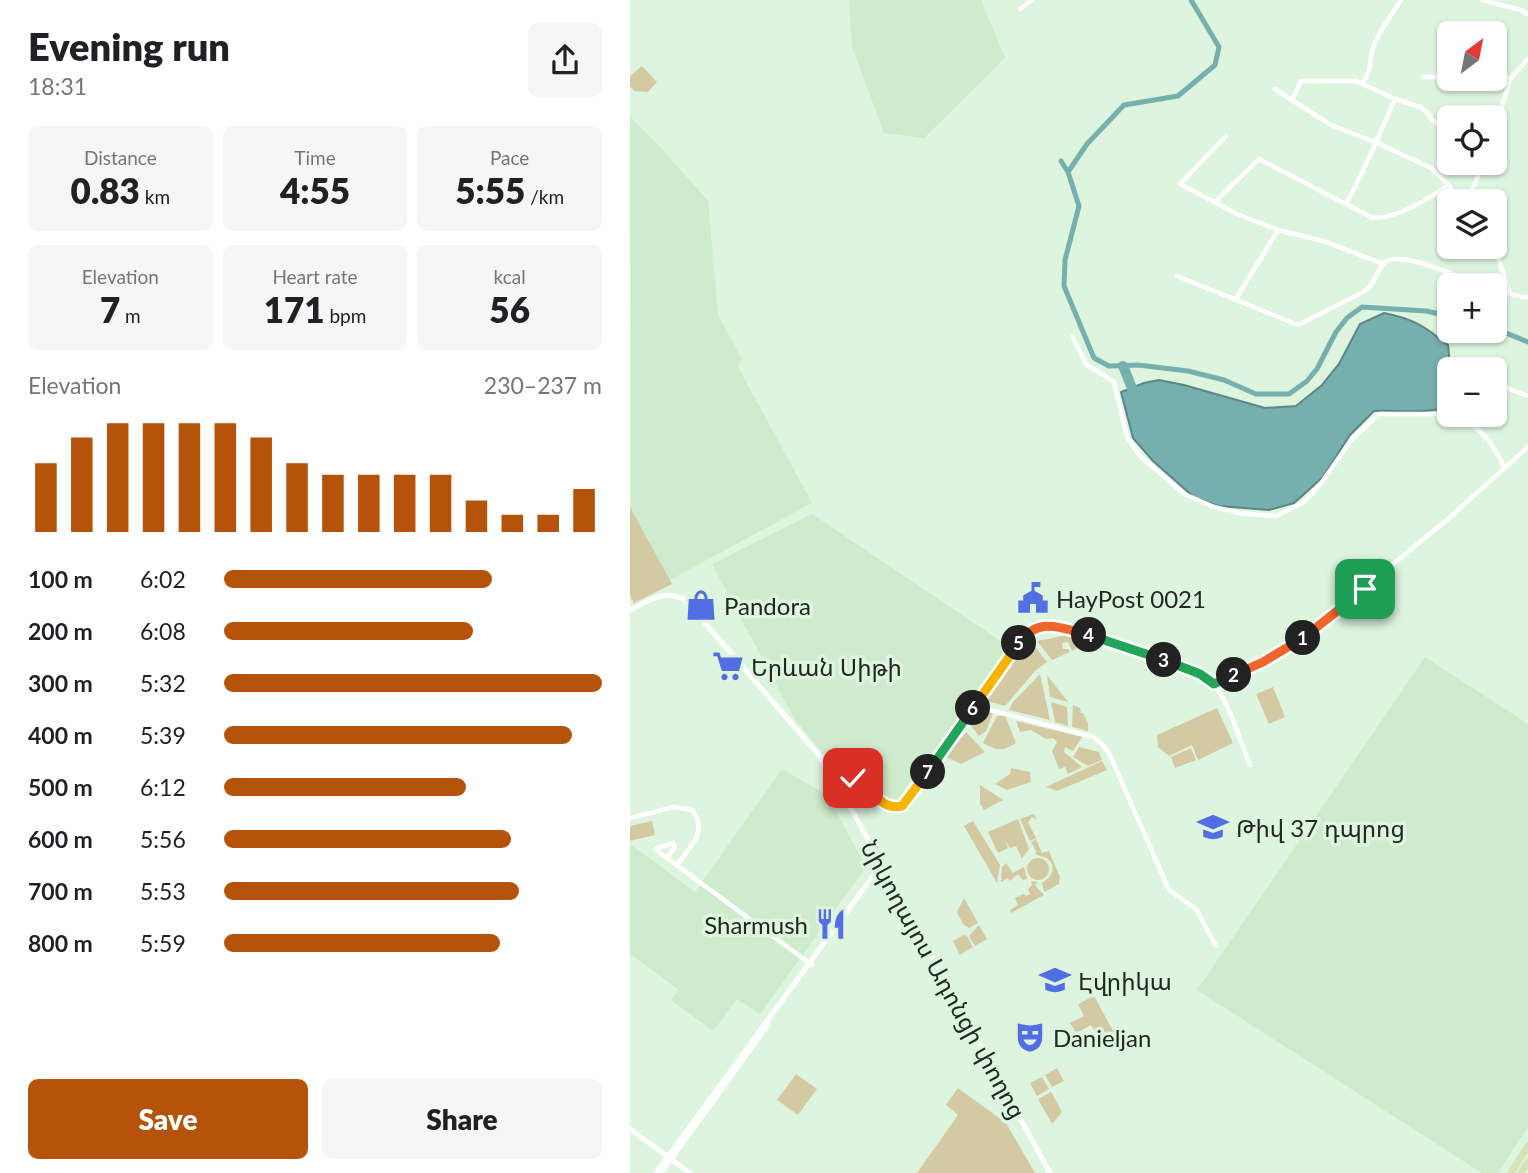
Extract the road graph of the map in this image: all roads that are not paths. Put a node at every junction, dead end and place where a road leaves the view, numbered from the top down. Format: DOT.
graph roads {
  1 [pos="1032,0"];
  2 [pos="1401,0"];
  3 [pos="1482,0"];
  4 [pos="1020,9"];
  5 [pos="1528,14"];
  6 [pos="1528,59"];
  7 [pos="1423,77"];
  8 [pos="1437,77"];
  9 [pos="1507,78"];
  10 [pos="1510,79"];
  11 [pos="1362,84"];
  12 [pos="1275,89"];
  13 [pos="1395,99"];
  14 [pos="1292,100"];
  15 [pos="1502,105"];
  16 [pos="1437,123"];
  17 [pos="1226,136"];
  18 [pos="1375,142"];
  19 [pos="1449,185"];
  20 [pos="1451,189"];
  21 [pos="1216,202"];
  22 [pos="1346,204"];
  23 [pos="1278,230"];
  24 [pos="1498,259"];
  25 [pos="1384,264"];
  26 [pos="1448,273"];
  27 [pos="1177,276"];
  28 [pos="1507,292"];
  29 [pos="1510,293"];
  30 [pos="1236,299"];
  31 [pos="1528,299"];
  32 [pos="1072,336"];
  33 [pos="1507,388"];
  34 [pos="1528,396"];
  35 [pos="1437,414"];
  36 [pos="1476,427"];
  37 [pos="1528,447"];
  38 [pos="1504,467"];
  39 [pos="630,611"];
  40 [pos="1214,684"];
  41 [pos="975,706"];
  42 [pos="1250,765"];
  43 [pos="834,782"];
  44 [pos="630,818"];
  45 [pos="667,858"];
  46 [pos="677,864"];
  47 [pos="881,867"];
  48 [pos="1216,946"];
  49 [pos="810,964"];
  50 [pos="630,1131"];
  51 [pos="1528,1146"];
  52 [pos="669,1159"];
  53 [pos="1528,1162"];
  54 [pos="1047,1172"];
  55 [pos="659,1173"];
  56 [pos="688,1173"];
  57 [pos="1511,1173"];
  58 [pos="1521,1173"];
  1 -- 4 [label="street"];
  2 -- 11 [label="street"];
  3 -- 5 [label="street"];
  6 -- 10 [label="street"];
  7 -- 8 [label="street"];
  9 -- 10 [label="street"];
  10 -- 15 [label="street"];
  11 -- 13 [label="street"];
  11 -- 14 [label="street"];
  12 -- 14 [label="street"];
  13 -- 16 [label="street"];
  13 -- 18 [label="street"];
  14 -- 18 [label="street"];
  17 -- 21 [label="street"];
  18 -- 19 [label="street"];
  18 -- 22 [label="street"];
  19 -- 20 [label="street"];
  19 -- 22 [label="street"];
  21 -- 22 [label="street"];
  21 -- 23 [label="street"];
  23 -- 25 [label="street"];
  23 -- 30 [label="street"];
  24 -- 29 [label="street"];
  25 -- 26 [label="street"];
  25 -- 30 [label="street"];
  27 -- 30 [label="street"];
  28 -- 29 [label="street"];
  29 -- 31 [label="street"];
  32 -- 35 [label="street"];
  33 -- 34 [label="street"];
  36 -- 38 [label="street"];
  37 -- 38 [label="street"];
  38 -- 40 [label="street"];
  39 -- 43 [label="street, Նիկողայոս Ադոնցի փողոց"];
  40 -- 41 [label="street"];
  40 -- 42 [label="street"];
  41 -- 43 [label="street"];
  41 -- 48 [label="street"];
  43 -- 47 [label="street, Նիկողայոս Ադոնցի փողոց"];
  44 -- 46 [label="street"];
  45 -- 46 [label="street"];
  46 -- 49 [label="street"];
  47 -- 49 [label="street"];
  47 -- 54 [label="street, Նիկողայոս Ադոնցի փողոց"];
  49 -- 52 [label="street"];
  50 -- 52 [label="street"];
  51 -- 57 [label="main road"];
  52 -- 55 [label="street"];
  52 -- 56 [label="street"];
  53 -- 58 [label="main road"];
}
